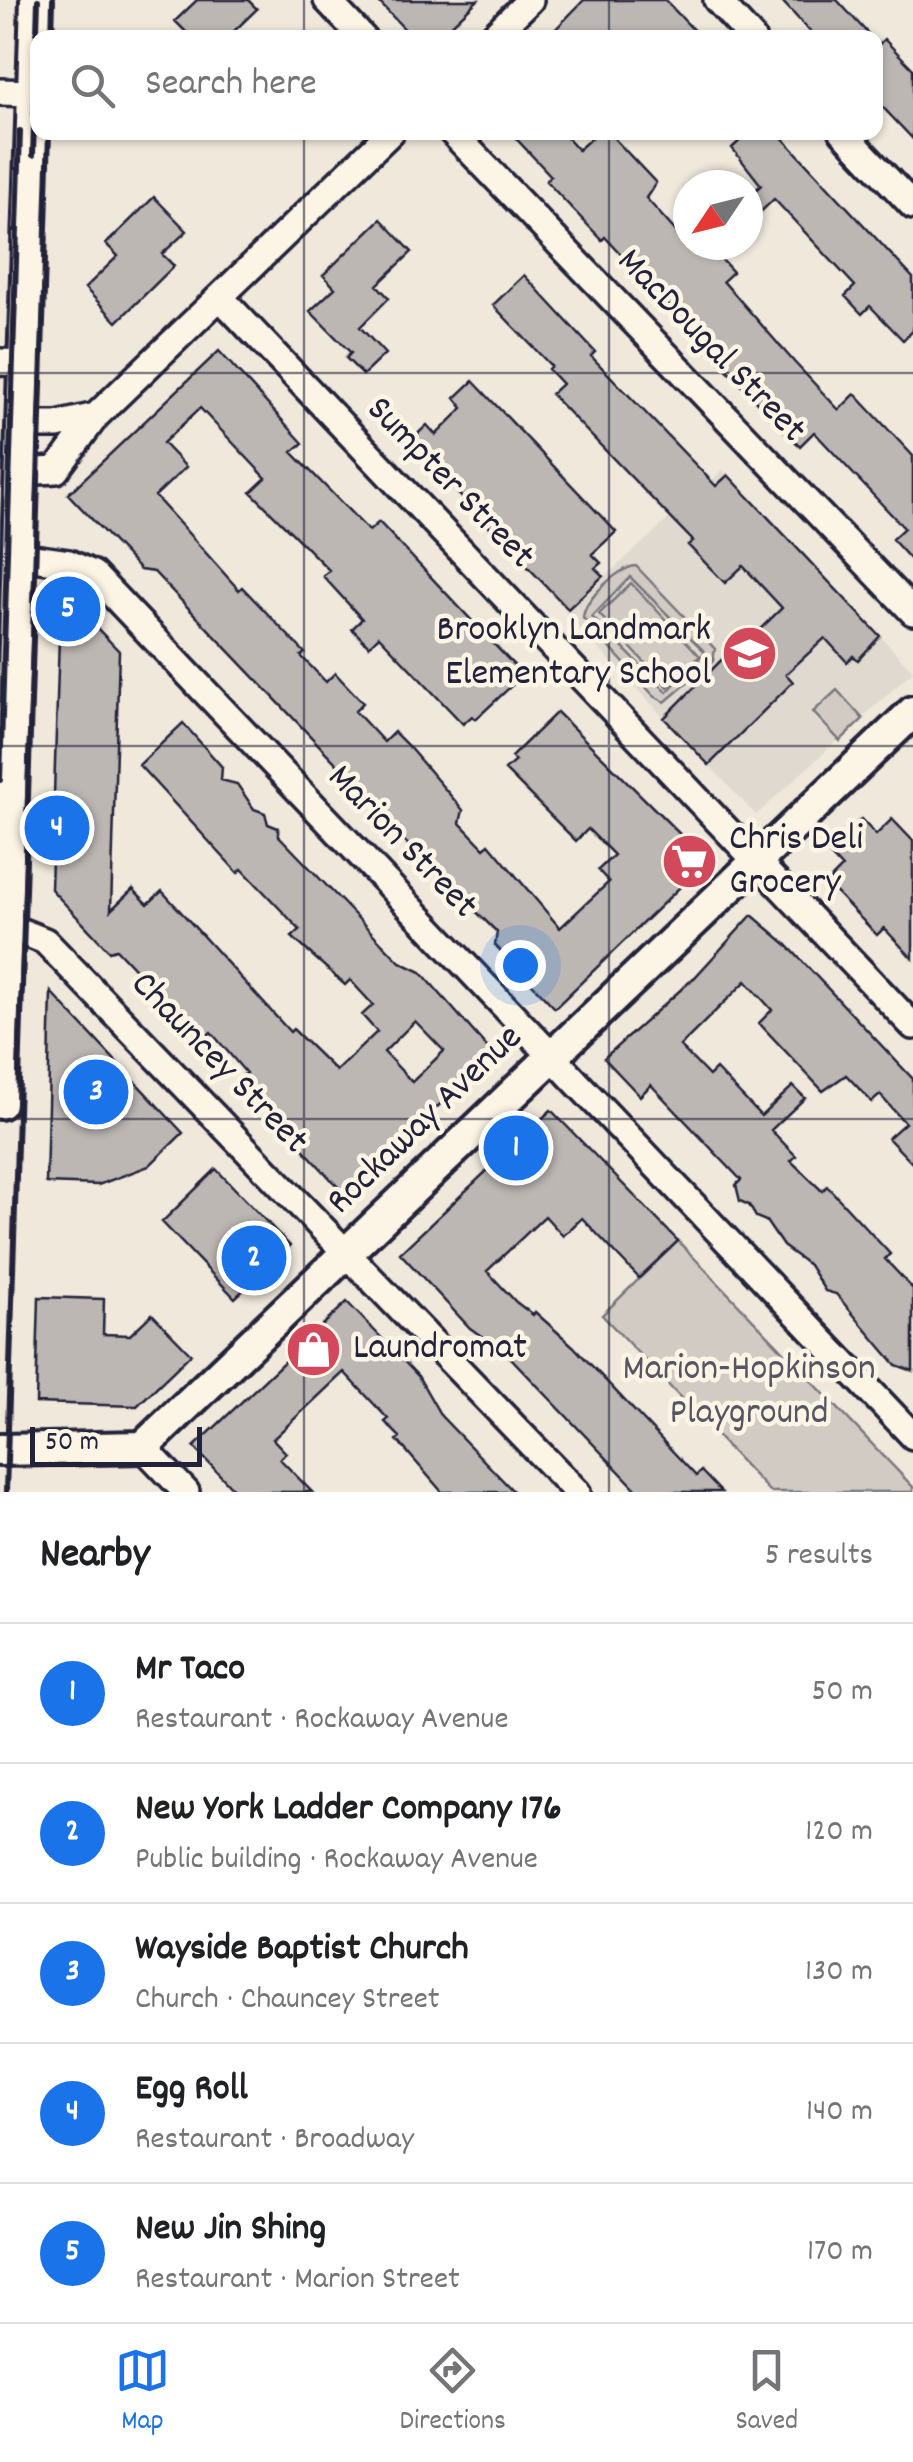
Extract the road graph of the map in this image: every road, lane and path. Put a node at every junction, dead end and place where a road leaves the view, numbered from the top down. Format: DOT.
graph roads {
  1 [pos="36,0"];
  2 [pos="327,0"];
  3 [pos="530,0"];
  4 [pos="717,0"];
  5 [pos="35,30"];
  6 [pos="355,30"];
  7 [pos="499,30"];
  8 [pos="745,30"];
  9 [pos="0,92"];
  10 [pos="30,93"];
  11 [pos="30,131"];
  12 [pos="384,140"];
  13 [pos="460,140"];
  14 [pos="851,140"];
  15 [pos="913,206"];
  16 [pos="220,297"];
  17 [pos="12,362"];
  18 [pos="96,416"];
  19 [pos="22,425"];
  20 [pos="21,472"];
  21 [pos="20,556"];
  22 [pos="913,612"];
  23 [pos="8,637"];
  24 [pos="913,712"];
  25 [pos="757,862"];
  26 [pos="4,924"];
  27 [pos="913,1026"];
  28 [pos="552,1056"];
  29 [pos="0,1103"];
  30 [pos="347,1251"];
  31 [pos="913,1436"];
  32 [pos="143,1447"];
  33 [pos="0,1450"];
  34 [pos="186,1492"];
  35 [pos="577,1492"];
  1 -- 5 [label="main road"];
  2 -- 6 [label="street"];
  3 -- 7 [label="street"];
  4 -- 8 [label="street"];
  9 -- 10 [label="street"];
  11 -- 17 [label="main road"];
  12 -- 16 [label="street"];
  13 -- 22 [label="street, MacDougal Street"];
  14 -- 15 [label="street"];
  16 -- 18 [label="street"];
  16 -- 25 [label="street, Sumpter Street"];
  17 -- 19 [label="main road"];
  18 -- 19 [label="street"];
  18 -- 20 [label="street"];
  19 -- 20 [label="main road"];
  20 -- 21 [label="main road"];
  21 -- 23 [label="main road"];
  21 -- 28 [label="street, Marion Street"];
  23 -- 26 [label="main road"];
  24 -- 25 [label="main road, Rockaway Avenue"];
  25 -- 27 [label="street, Sumpter Street"];
  25 -- 28 [label="main road, Rockaway Avenue"];
  26 -- 29 [label="main road"];
  26 -- 30 [label="street, Chauncey Street"];
  28 -- 30 [label="main road, Rockaway Avenue"];
  28 -- 31 [label="street, Marion Street"];
  30 -- 32 [label="main road, Rockaway Avenue"];
  30 -- 35 [label="street, Chauncey Street"];
  32 -- 33 [label="main road"];
  32 -- 34 [label="street"];
}
